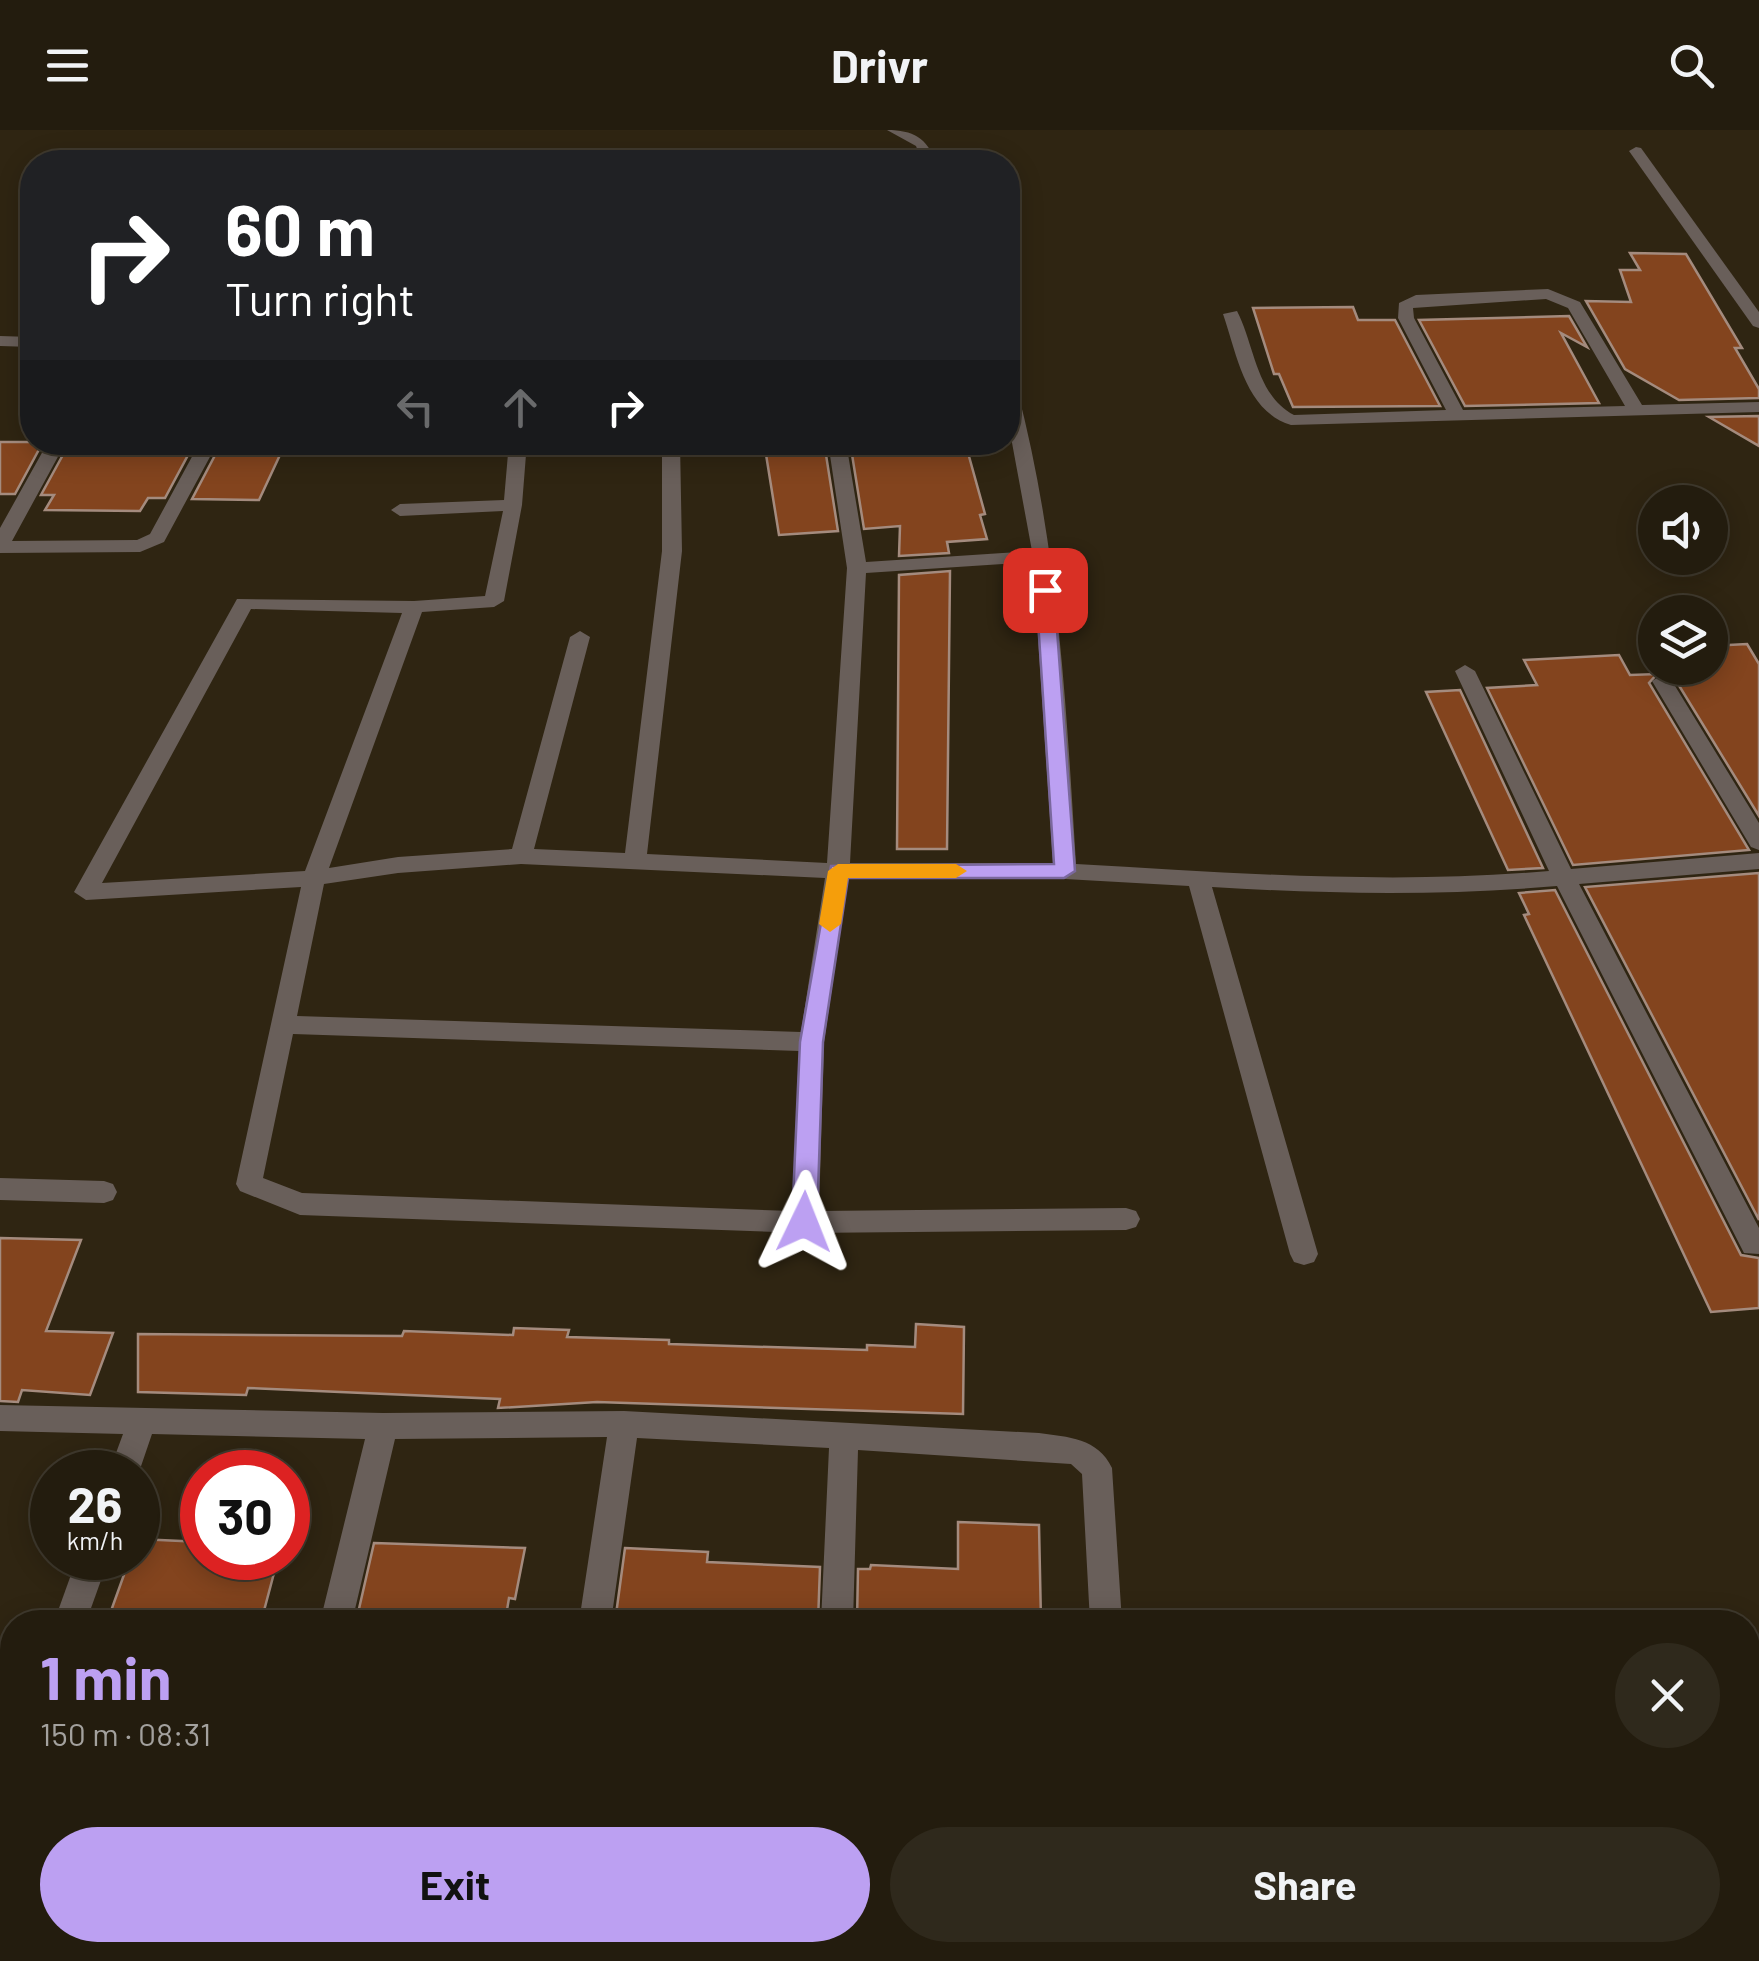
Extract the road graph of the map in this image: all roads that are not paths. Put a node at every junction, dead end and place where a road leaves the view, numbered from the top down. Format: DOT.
graph roads {
  1 [pos="894,130"];
  2 [pos="931,130"];
  3 [pos="922,144"];
  4 [pos="924,150"];
  5 [pos="1636,151"];
  6 [pos="1231,314"];
  7 [pos="1759,324"];
  8 [pos="1759,408"];
  9 [pos="1637,410"];
  10 [pos="1457,415"];
  11 [pos="1020,429"];
  12 [pos="50,455"];
  13 [pos="202,455"];
  14 [pos="517,455"];
  15 [pos="671,455"];
  16 [pos="839,455"];
  17 [pos="513,505"];
  18 [pos="400,510"];
  19 [pos="0,546"];
  20 [pos="1042,556"];
  21 [pos="858,568"];
  22 [pos="414,608"];
  23 [pos="580,637"];
  24 [pos="1465,671"];
  25 [pos="1665,685"];
  26 [pos="1759,842"];
  27 [pos="522,856"];
  28 [pos="1759,861"];
  29 [pos="635,863"];
  30 [pos="838,871"];
  31 [pos="1064,871"];
  32 [pos="314,878"];
  33 [pos="1198,878"];
  34 [pos="1564,878"];
  35 [pos="282,1025"];
  36 [pos="812,1042"];
  37 [pos="0,1189"];
  38 [pos="104,1192"];
  39 [pos="1126,1219"];
  40 [pos="804,1222"];
  41 [pos="1754,1245"];
  42 [pos="1304,1254"];
  43 [pos="0,1418"];
  44 [pos="142,1422"];
  45 [pos="624,1424"];
  46 [pos="383,1426"];
  47 [pos="844,1436"];
  48 [pos="132,1450"];
  49 [pos="85,1580"];
  50 [pos="74,1610"];
  51 [pos="339,1610"];
  52 [pos="596,1610"];
  53 [pos="837,1610"];
  54 [pos="1105,1610"];
  1 -- 3 [label="street"];
  2 -- 3 [label="street"];
  3 -- 4 [label="street"];
  5 -- 7 [label="street"];
  6 -- 10 [label="street"];
  8 -- 9 [label="street"];
  9 -- 10 [label="street"];
  9 -- 10 [label="street"];
  11 -- 20 [label="street"];
  12 -- 19 [label="street"];
  13 -- 19 [label="street"];
  14 -- 17 [label="street"];
  15 -- 29 [label="street"];
  16 -- 21 [label="street"];
  17 -- 18 [label="street"];
  17 -- 22 [label="street"];
  20 -- 21 [label="street"];
  20 -- 31 [label="street"];
  21 -- 30 [label="street"];
  22 -- 32 [label="street"];
  22 -- 32 [label="street"];
  23 -- 27 [label="street"];
  24 -- 34 [label="street"];
  25 -- 26 [label="street"];
  27 -- 29 [label="street"];
  27 -- 32 [label="street"];
  28 -- 34 [label="street"];
  29 -- 30 [label="street"];
  30 -- 31 [label="street"];
  30 -- 36 [label="street"];
  31 -- 33 [label="street"];
  32 -- 35 [label="street"];
  33 -- 34 [label="street"];
  33 -- 42 [label="street"];
  34 -- 41 [label="street"];
  35 -- 36 [label="street"];
  35 -- 40 [label="street"];
  36 -- 40 [label="street"];
  37 -- 38 [label="street"];
  39 -- 40 [label="street"];
  43 -- 44 [label="street"];
  44 -- 46 [label="street"];
  44 -- 48 [label="street"];
  45 -- 46 [label="street"];
  45 -- 47 [label="street"];
  45 -- 52 [label="street"];
  46 -- 51 [label="street"];
  47 -- 53 [label="street"];
  47 -- 54 [label="street"];
  49 -- 50 [label="street"];
}
